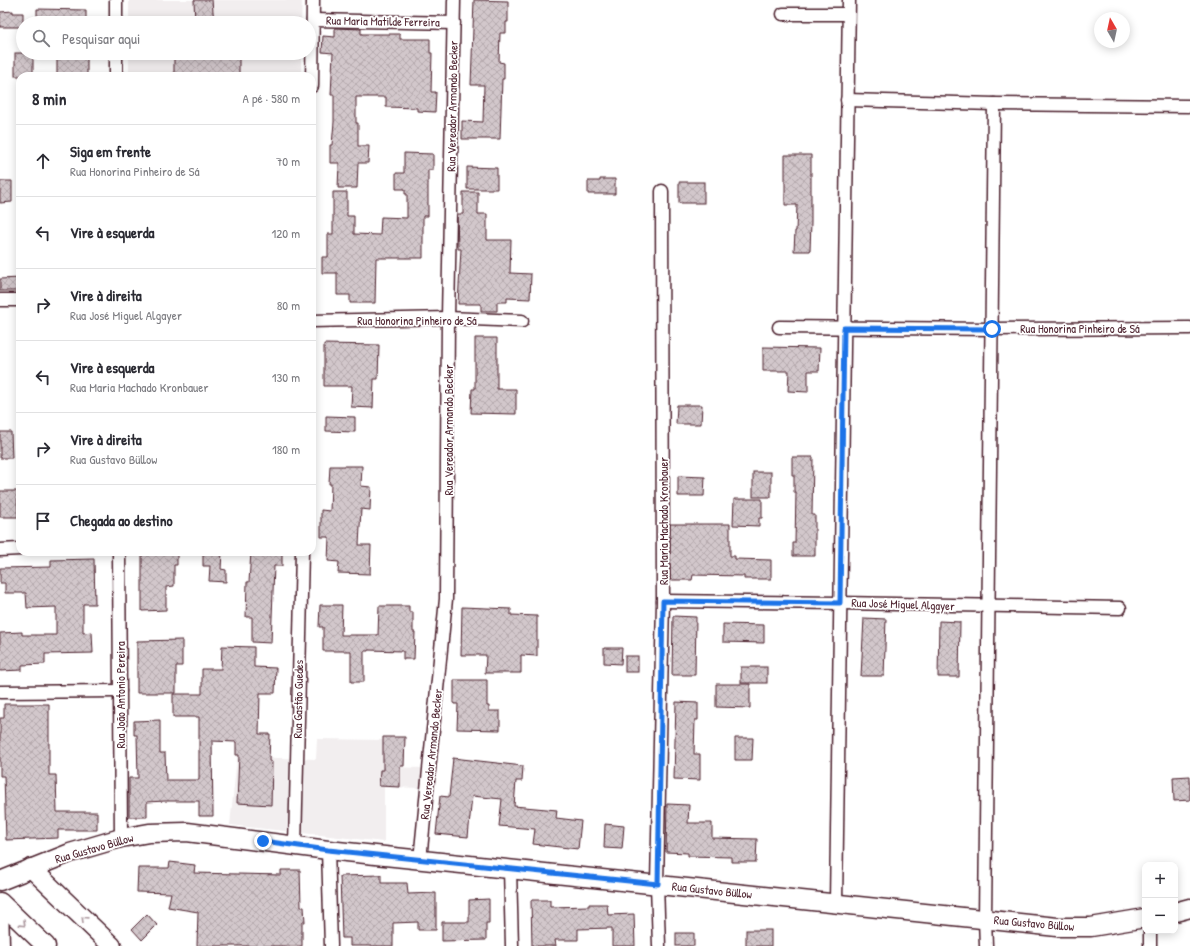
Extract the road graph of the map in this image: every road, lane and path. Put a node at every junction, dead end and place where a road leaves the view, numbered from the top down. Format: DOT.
graph roads {
  1 [pos="116,0"];
  2 [pos="313,0"];
  3 [pos="454,0"];
  4 [pos="849,0"];
  5 [pos="783,14"];
  6 [pos="848,14"];
  7 [pos="116,16"];
  8 [pos="313,16"];
  9 [pos="316,20"];
  10 [pos="454,22"];
  11 [pos="116,60"];
  12 [pos="312,60"];
  13 [pos="116,72"];
  14 [pos="312,72"];
  15 [pos="847,100"];
  16 [pos="994,104"];
  17 [pos="1190,106"];
  18 [pos="662,191"];
  19 [pos="0,300"];
  20 [pos="16,300"];
  21 [pos="448,318"];
  22 [pos="316,321"];
  23 [pos="522,321"];
  24 [pos="779,327"];
  25 [pos="844,328"];
  26 [pos="1190,328"];
  27 [pos="992,329"];
  28 [pos="16,549"];
  29 [pos="0,550"];
  30 [pos="119,556"];
  31 [pos="302,556"];
  32 [pos="663,601"];
  33 [pos="840,603"];
  34 [pos="988,607"];
  35 [pos="1120,608"];
  36 [pos="0,692"];
  37 [pos="120,692"];
  38 [pos="121,838"];
  39 [pos="295,846"];
  40 [pos="328,850"];
  41 [pos="420,860"];
  42 [pos="31,868"];
  43 [pos="510,869"];
  44 [pos="0,881"];
  45 [pos="658,884"];
  46 [pos="1,903"];
  47 [pos="836,903"];
  48 [pos="1190,908"];
  49 [pos="1178,911"];
  50 [pos="1142,918"];
  51 [pos="985,919"];
  52 [pos="1150,934"];
  53 [pos="3,946"];
  54 [pos="46,946"];
  55 [pos="112,946"];
  56 [pos="331,946"];
  57 [pos="512,946"];
  58 [pos="659,946"];
  59 [pos="986,946"];
  60 [pos="1150,946"];
  1 -- 7 [label="street"];
  2 -- 8 [label="street"];
  3 -- 10 [label="street, Rua Vereador Armando Becker"];
  4 -- 6 [label="street"];
  5 -- 6 [label="street"];
  6 -- 15 [label="street"];
  9 -- 10 [label="street, Rua Maria Matilde Ferreira"];
  10 -- 21 [label="street, Rua Vereador Armando Becker"];
  11 -- 13 [label="street"];
  12 -- 14 [label="street"];
  15 -- 16 [label="street"];
  15 -- 25 [label="street"];
  16 -- 17 [label="street"];
  16 -- 27 [label="street"];
  18 -- 32 [label="street, Rua Maria Machado Kronbauer"];
  19 -- 20 [label="street"];
  21 -- 22 [label="street, Rua Honorina Pinheiro de Sá"];
  21 -- 23 [label="street, Rua Honorina Pinheiro de Sá"];
  21 -- 41 [label="street, Rua Vereador Armando Becker"];
  24 -- 25 [label="street, Rua Honorina Pinheiro de Sá"];
  25 -- 27 [label="street, Rua Honorina Pinheiro de Sá"];
  25 -- 33 [label="street"];
  26 -- 27 [label="street, Rua Honorina Pinheiro de Sá"];
  27 -- 34 [label="street"];
  28 -- 29 [label="street"];
  30 -- 37 [label="street, Rua João Antonio Pereira"];
  31 -- 39 [label="street, Rua Gastão Guedes"];
  32 -- 33 [label="street, Rua José Miguel Algayer"];
  32 -- 45 [label="street, Rua Maria Machado Kronbauer"];
  33 -- 34 [label="street, Rua José Miguel Algayer"];
  33 -- 47 [label="street"];
  34 -- 35 [label="street, Rua José Miguel Algayer"];
  34 -- 51 [label="street"];
  36 -- 37 [label="street"];
  37 -- 38 [label="street, Rua João Antonio Pereira"];
  38 -- 39 [label="main road, Rua Gustavo Büllow"];
  38 -- 42 [label="main road, Rua Gustavo Büllow"];
  39 -- 40 [label="main road, Rua Gustavo Büllow"];
  40 -- 41 [label="main road, Rua Gustavo Büllow"];
  40 -- 56 [label="street"];
  41 -- 43 [label="main road, Rua Gustavo Büllow"];
  42 -- 44 [label="main road, Rua Gustavo Büllow"];
  55 -- 42 [label="main road, one-way"];
  43 -- 45 [label="main road, Rua Gustavo Büllow"];
  43 -- 57 [label="street"];
  45 -- 47 [label="main road, Rua Gustavo Büllow"];
  45 -- 58 [label="street, Rua Maria Machado Kronbauer"];
  46 -- 53 [label="street"];
  46 -- 54 [label="main road, one-way"];
  47 -- 51 [label="main road, Rua Gustavo Büllow"];
  48 -- 49 [label="main road"];
  50 -- 51 [label="main road, Rua Gustavo Büllow"];
  51 -- 59 [label="street"];
  52 -- 60 [label="street"];
}
